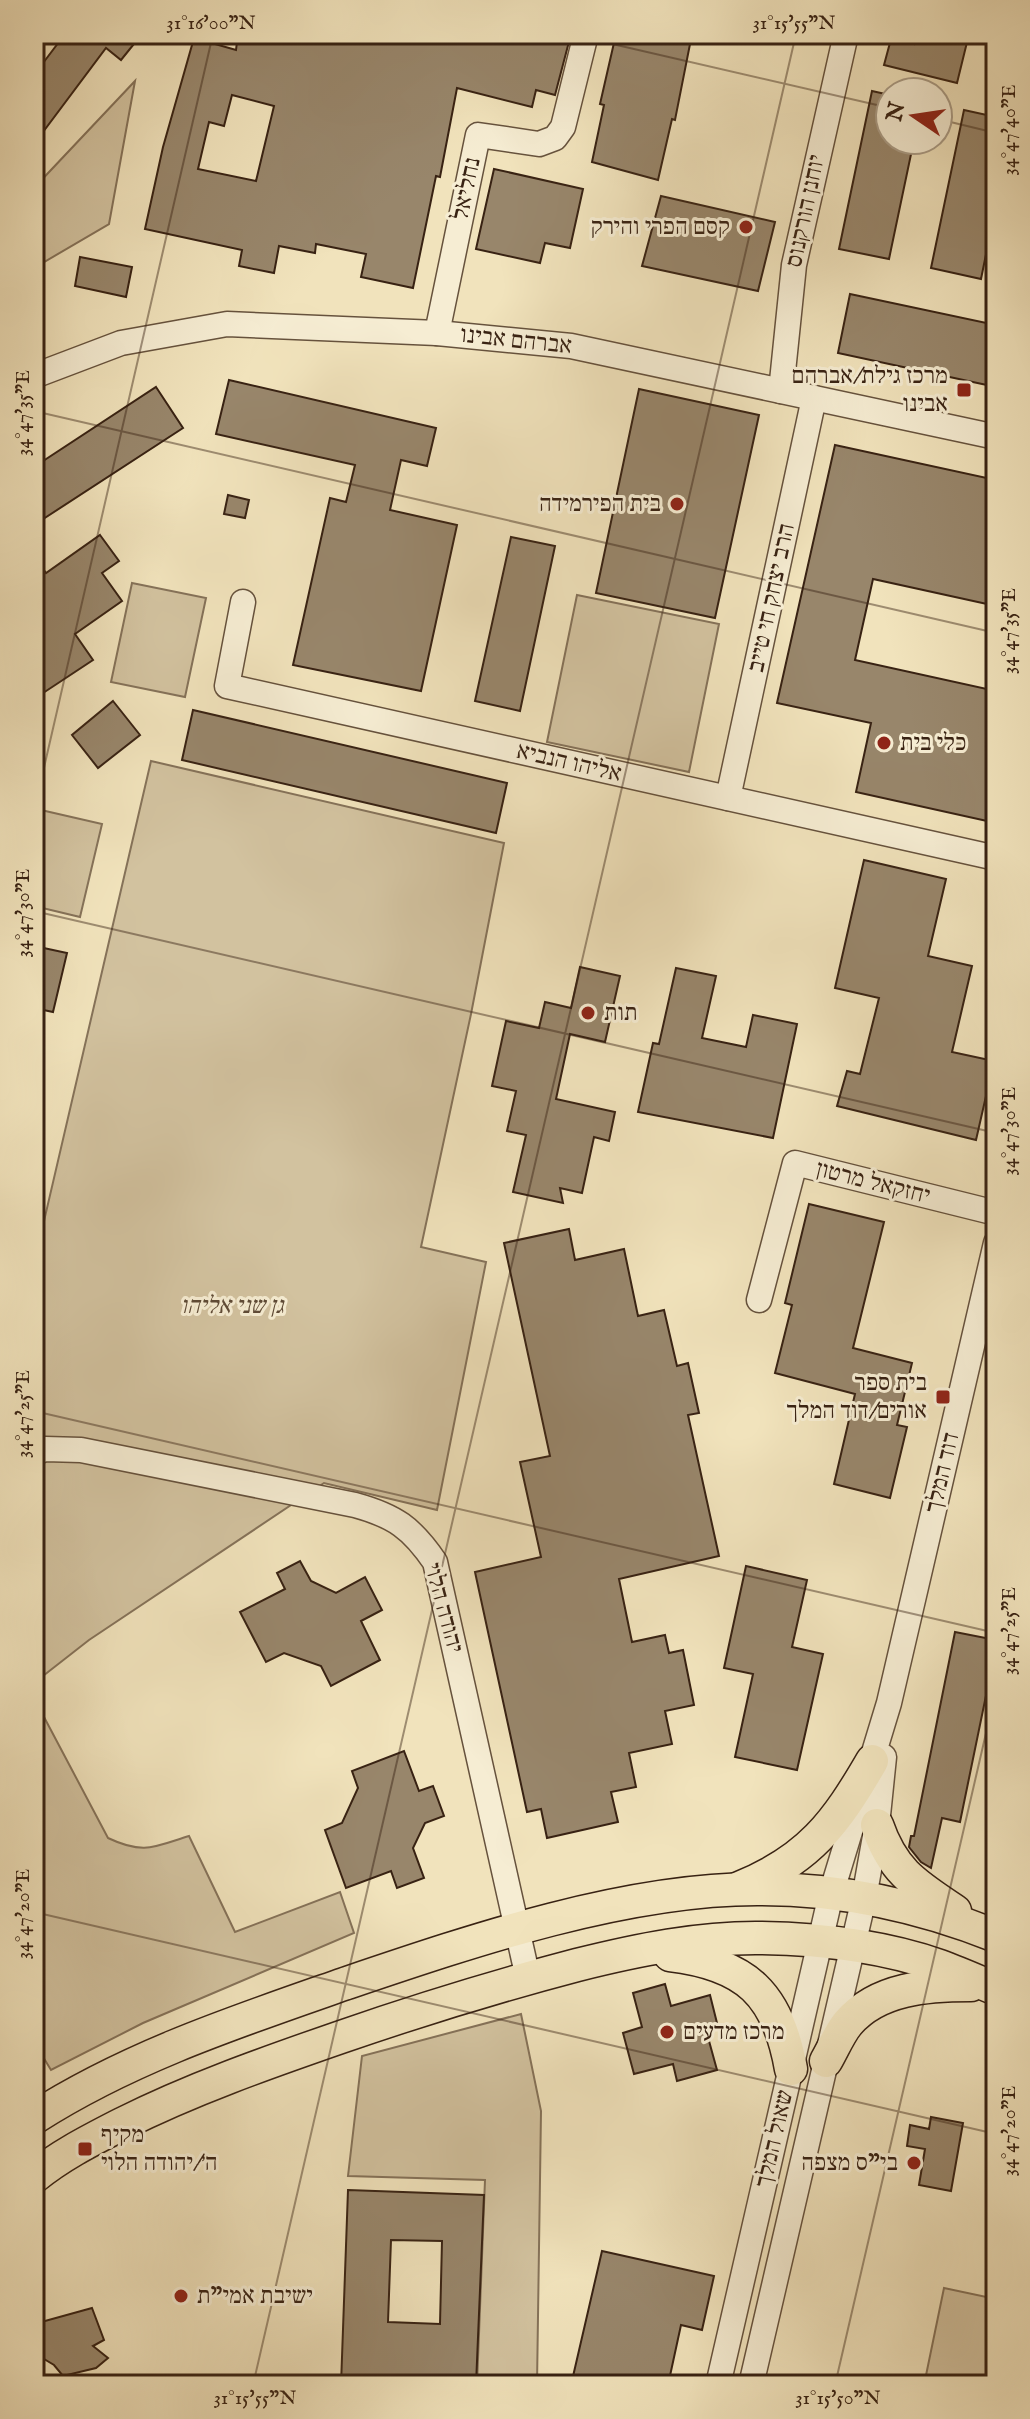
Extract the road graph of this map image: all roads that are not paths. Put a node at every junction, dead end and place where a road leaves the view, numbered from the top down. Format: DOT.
graph roads {
  1 [pos="586,34"];
  2 [pos="846,34"];
  3 [pos="437,333"];
  4 [pos="34,376"];
  5 [pos="781,391"];
  6 [pos="814,398"];
  7 [pos="996,437"];
  8 [pos="243,602"];
  9 [pos="728,798"];
  10 [pos="996,858"];
  11 [pos="996,1213"];
  12 [pos="996,1243"];
  13 [pos="759,1300"];
  14 [pos="988,1311"];
  15 [pos="34,1453"];
  16 [pos="889,1703"];
  17 [pos="872,1761"];
  18 [pos="877,1825"];
  19 [pos="733,1890"];
  20 [pos="831,1894"];
  21 [pos="864,1898"];
  22 [pos="516,1930"];
  23 [pos="990,1933"];
  24 [pos="820,1941"];
  25 [pos="853,1945"];
  26 [pos="639,1951"];
  27 [pos="528,1978"];
  28 [pos="991,1987"];
  29 [pos="826,2061"];
  30 [pos="791,2069"];
  31 [pos="34,2118"];
  32 [pos="34,2177"];
  33 [pos="718,2385"];
  34 [pos="751,2385"];
  1 -- 3 [label="street, נחליאל"];
  2 -- 5 [label="street, יוחנן הורקנוס"];
  3 -- 4 [label="street, אברהם אבינו"];
  3 -- 5 [label="street, אברהם אבינו"];
  5 -- 6 [label="street, אברהם אבינו"];
  6 -- 7 [label="street, אברהם אבינו"];
  6 -- 9 [label="street, הרב יצחק חי טייב"];
  8 -- 9 [label="street, אליהו הנביא"];
  9 -- 10 [label="street, אליהו הנביא"];
  11 -- 13 [label="street, יחזקאל מרטון"];
  12 -- 14 [label="street, דוד המלך"];
  14 -- 16 [label="street, דוד המלך"];
  15 -- 22 [label="street, יהודה הלוי"];
  16 -- 17 [label="street, דוד המלך"];
  16 -- 18 [label="street, דוד המלך"];
  17 -- 19 [label="main road"];
  17 -- 20 [label="street, דוד המלך"];
  18 -- 21 [label="street, דוד המלך"];
  18 -- 23 [label="main road"];
  19 -- 20 [label="main road"];
  19 -- 22 [label="main road"];
  20 -- 21 [label="main road"];
  20 -- 24 [label="street, שאול המלך"];
  21 -- 23 [label="main road"];
  21 -- 25 [label="street, שאול המלך"];
  22 -- 27 [label="street, יהודה הלוי"];
  22 -- 31 [label="main road"];
  24 -- 25 [label="main road"];
  24 -- 26 [label="main road"];
  24 -- 30 [label="street, שאול המלך"];
  25 -- 28 [label="main road"];
  25 -- 29 [label="street, שאול המלך"];
  26 -- 27 [label="main road"];
  26 -- 30 [label="main road"];
  27 -- 32 [label="main road"];
  28 -- 29 [label="main road"];
  29 -- 34 [label="street, שאול המלך"];
  30 -- 33 [label="street, שאול המלך"];
}
